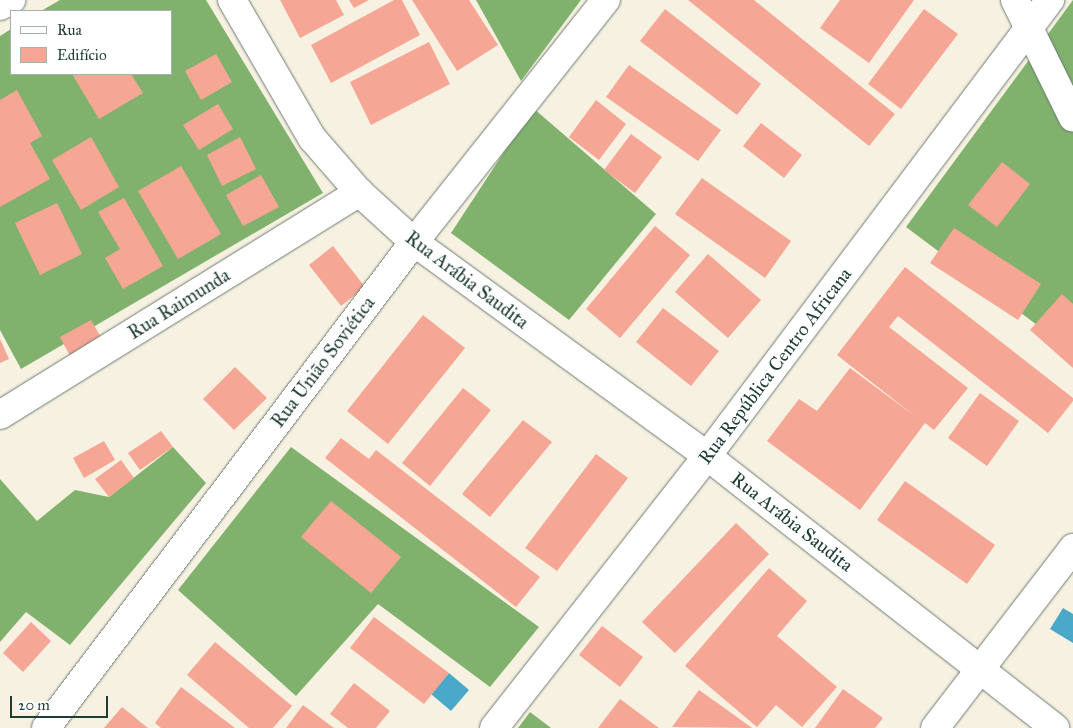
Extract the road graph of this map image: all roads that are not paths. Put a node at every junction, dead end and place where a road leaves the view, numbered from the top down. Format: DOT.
graph roads {
  1 [pos="11,0"];
  2 [pos="232,0"];
  3 [pos="606,0"];
  4 [pos="1015,0"];
  5 [pos="1050,0"];
  6 [pos="0,6"];
  7 [pos="1029,28"];
  8 [pos="1073,118"];
  9 [pos="359,192"];
  10 [pos="414,242"];
  11 [pos="0,415"];
  12 [pos="707,456"];
  13 [pos="1073,548"];
  14 [pos="979,669"];
  15 [pos="46,728"];
  16 [pos="494,728"];
  17 [pos="935,728"];
  18 [pos="1055,728"];
  1 -- 6 [label="street"];
  2 -- 9 [label="street, Rua Arábia Saudita"];
  3 -- 10 [label="street, Rua União Soviética"];
  4 -- 7 [label="street"];
  5 -- 7 [label="street, Rua República Centro Africana"];
  7 -- 8 [label="street"];
  7 -- 12 [label="street, Rua República Centro Africana"];
  9 -- 10 [label="street, Rua Arábia Saudita"];
  9 -- 11 [label="street, Rua Raimunda"];
  10 -- 12 [label="street, Rua Arábia Saudita"];
  10 -- 15 [label="street, Rua União Soviética"];
  12 -- 14 [label="street, Rua Arábia Saudita"];
  12 -- 16 [label="street, Rua República Centro Africana"];
  13 -- 14 [label="street"];
  14 -- 17 [label="street"];
  14 -- 18 [label="street, Rua Arábia Saudita"];
}
